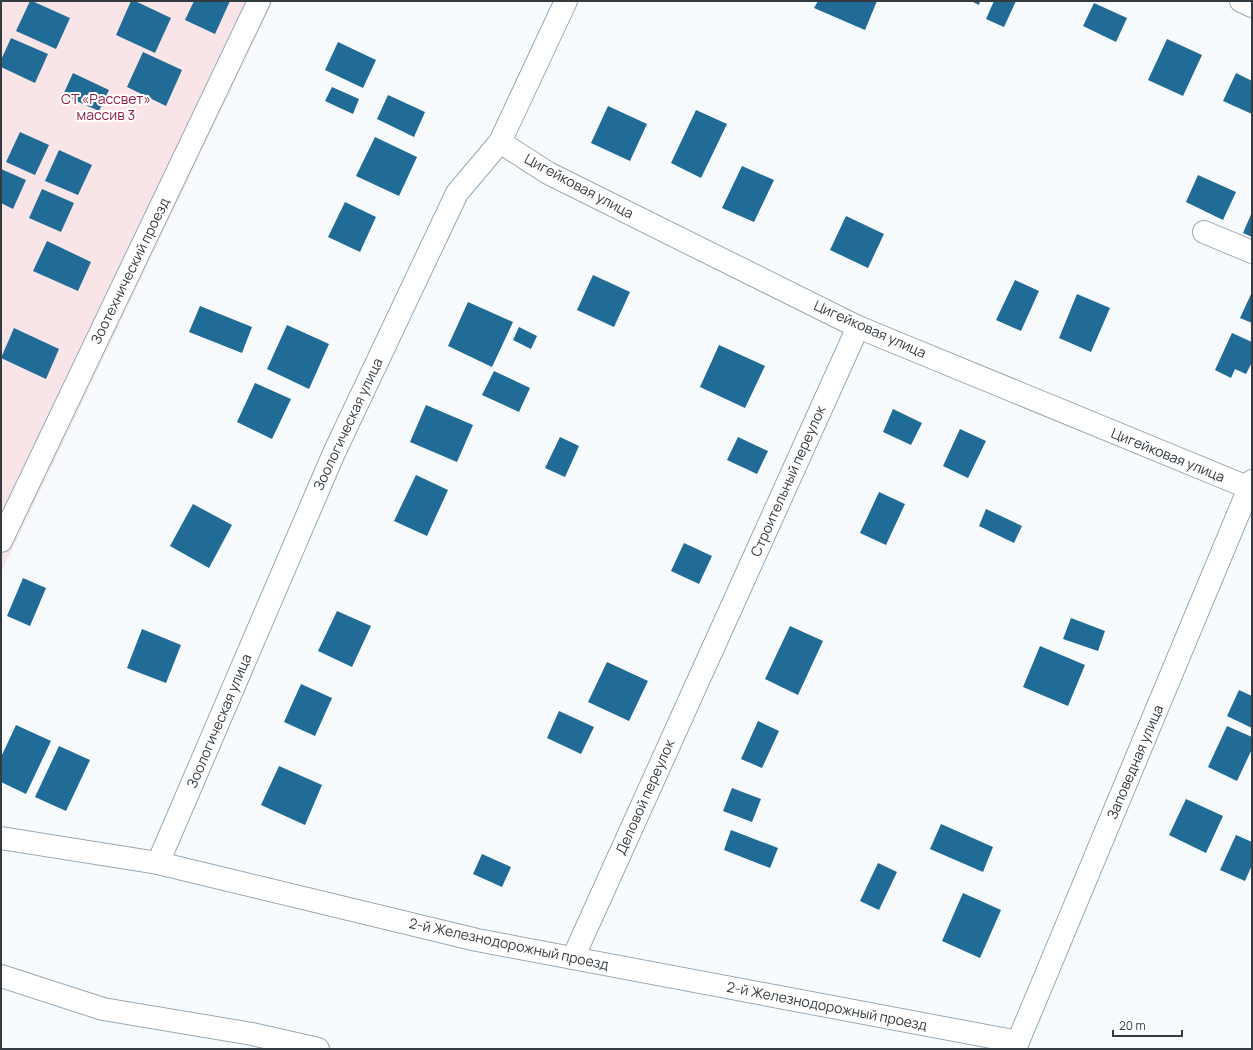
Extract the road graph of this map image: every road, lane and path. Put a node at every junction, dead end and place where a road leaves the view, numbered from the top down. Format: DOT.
graph roads {
  1 [pos="259,1"];
  2 [pos="566,1"];
  3 [pos="1240,1"];
  4 [pos="1252,6"];
  5 [pos="500,142"];
  6 [pos="1204,232"];
  7 [pos="1252,252"];
  8 [pos="858,327"];
  9 [pos="1251,486"];
  10 [pos="1,541"];
  11 [pos="717,636"];
  12 [pos="1,838"];
  13 [pos="158,863"];
  14 [pos="573,958"];
  15 [pos="1,976"];
  16 [pos="1017,1046"];
  17 [pos="318,1049"];
  1 -- 10 [label="street, Зоотехнический проезд"];
  2 -- 5 [label="street, Зоологическая улица"];
  3 -- 4 [label="street"];
  5 -- 8 [label="street, Цигейковая улица"];
  5 -- 13 [label="street, Зоологическая улица"];
  6 -- 7 [label="street"];
  8 -- 9 [label="street, Цигейковая улица"];
  8 -- 11 [label="street, Строительный переулок"];
  9 -- 16 [label="street, Заповедная улица"];
  11 -- 14 [label="street, Деловой переулок"];
  12 -- 13 [label="street, 2-й Железнодорожный проезд"];
  13 -- 14 [label="street, 2-й Железнодорожный проезд"];
  14 -- 16 [label="street, 2-й Железнодорожный проезд"];
  15 -- 17 [label="street"];
}
